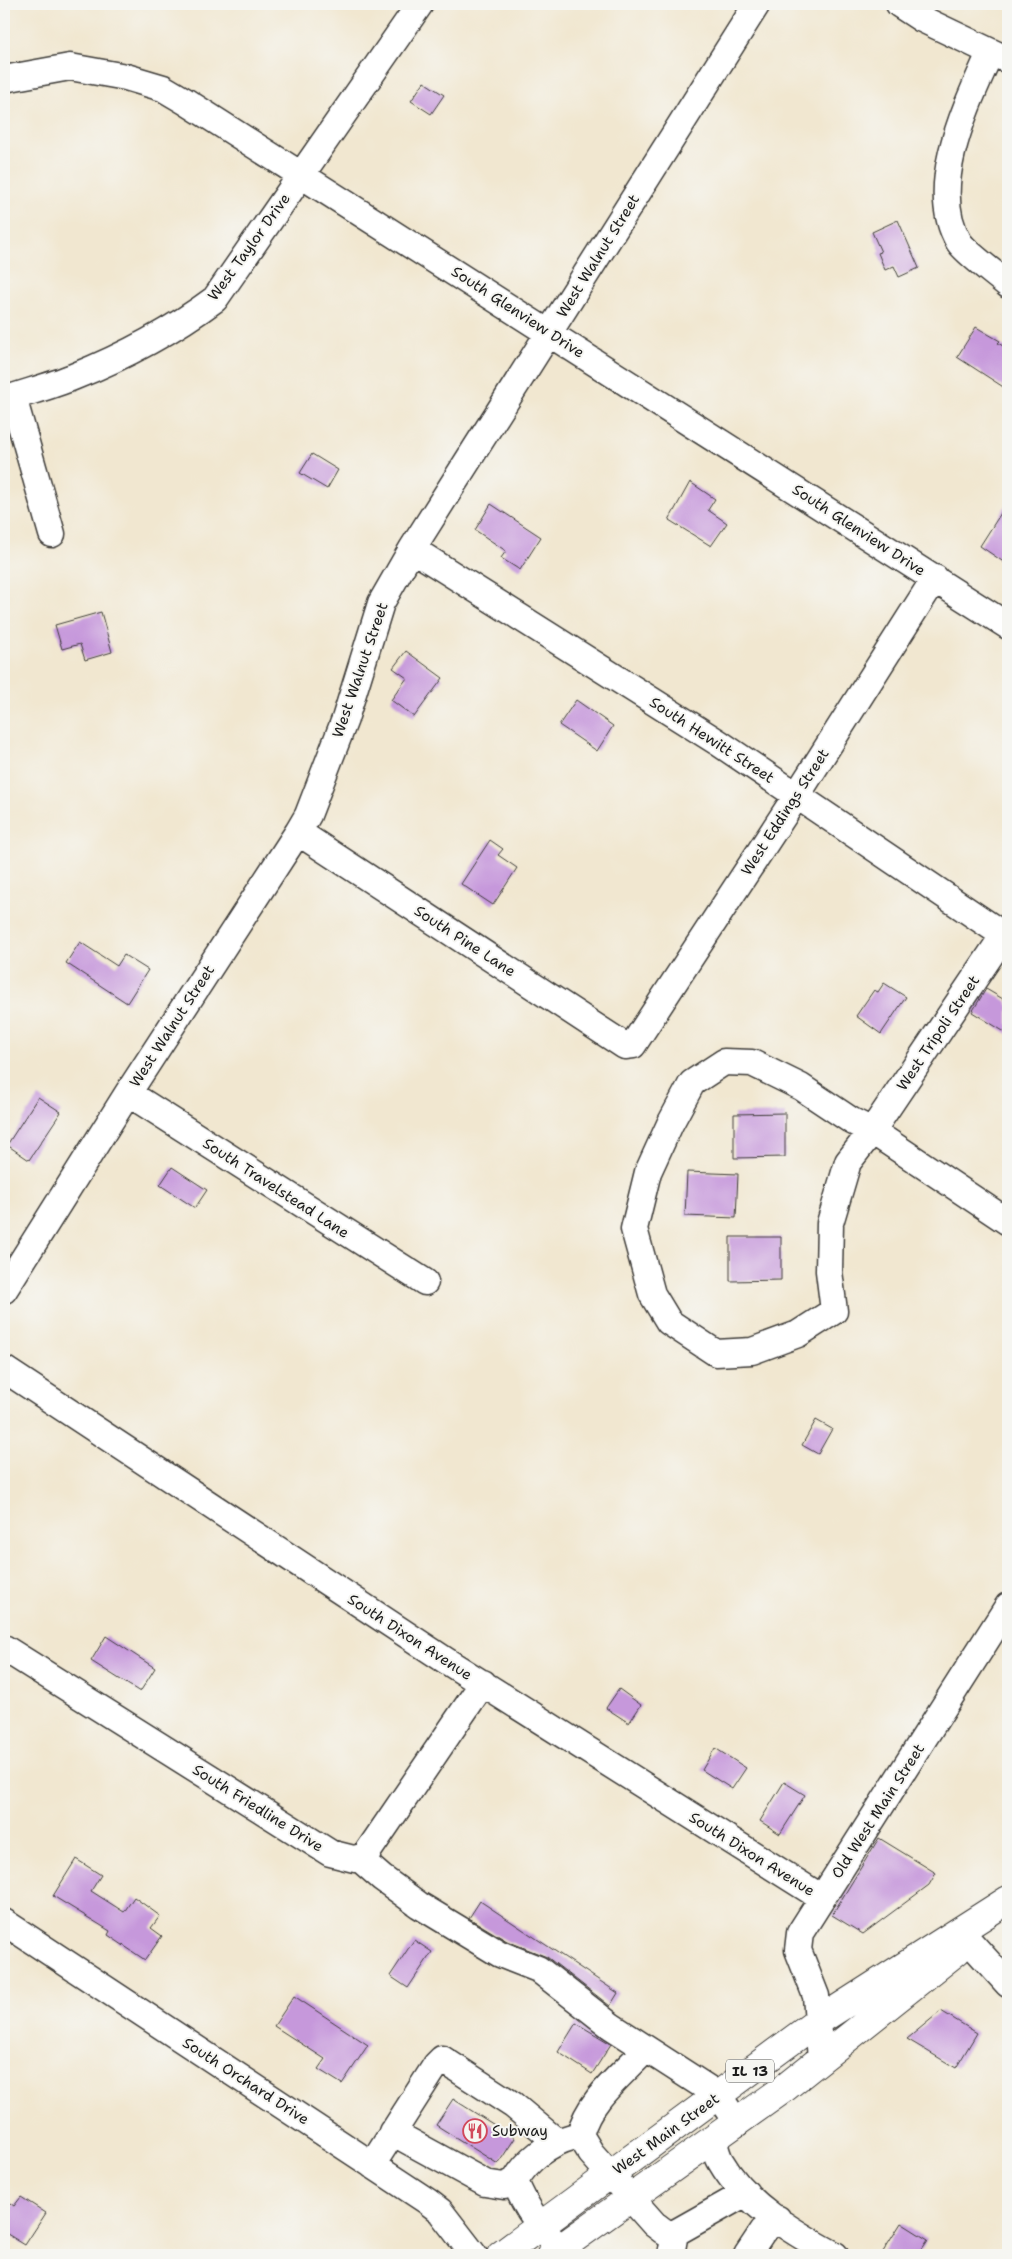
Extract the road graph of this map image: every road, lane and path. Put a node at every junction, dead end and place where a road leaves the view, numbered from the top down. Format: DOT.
graph roads {
  1 [pos="420,4"];
  2 [pos="757,4"];
  3 [pos="899,4"];
  4 [pos="999,56"];
  5 [pos="4,79"];
  6 [pos="301,173"];
  7 [pos="1008,285"];
  8 [pos="549,333"];
  9 [pos="8,398"];
  10 [pos="52,534"];
  11 [pos="412,549"];
  12 [pos="935,578"];
  13 [pos="1008,626"];
  14 [pos="797,795"];
  15 [pos="298,832"];
  16 [pos="1006,937"];
  17 [pos="633,1045"];
  18 [pos="128,1093"];
  19 [pos="872,1131"];
  20 [pos="1008,1222"];
  21 [pos="425,1282"];
  22 [pos="4,1290"];
  23 [pos="4,1369"];
  24 [pos="1008,1606"];
  25 [pos="4,1648"];
  26 [pos="483,1683"];
  27 [pos="359,1858"];
  28 [pos="822,1898"];
  29 [pos="1008,1900"];
  30 [pos="1008,1910"];
  31 [pos="4,1922"];
  32 [pos="969,1941"];
  33 [pos="1008,1984"];
  34 [pos="817,2022"];
  35 [pos="646,2049"];
  36 [pos="821,2058"];
  37 [pos="718,2095"];
  38 [pos="737,2123"];
  39 [pos="392,2132"];
  40 [pos="568,2138"];
  41 [pos="713,2140"];
  42 [pos="372,2164"];
  43 [pos="612,2174"];
  44 [pos="515,2181"];
  45 [pos="746,2193"];
  46 [pos="631,2198"];
  47 [pos="778,2219"];
  48 [pos="540,2226"];
  49 [pos="673,2244"];
  50 [pos="558,2253"];
  51 [pos="474,2255"];
  52 [pos="501,2255"];
  53 [pos="748,2255"];
  54 [pos="835,2255"];
  1 -- 6 [label="street, West Taylor Drive"];
  2 -- 8 [label="street, West Walnut Street"];
  3 -- 4 [label="street"];
  4 -- 7 [label="street"];
  5 -- 6 [label="street, South Glenview Drive"];
  6 -- 8 [label="street, South Glenview Drive"];
  6 -- 9 [label="street, West Taylor Drive"];
  8 -- 11 [label="street, West Walnut Street"];
  8 -- 12 [label="street, South Glenview Drive"];
  9 -- 10 [label="street"];
  11 -- 14 [label="street, South Hewitt Street"];
  11 -- 15 [label="street, West Walnut Street"];
  12 -- 13 [label="street, South Glenview Drive"];
  12 -- 14 [label="street, West Eddings Street"];
  14 -- 16 [label="street, South Hewitt Street"];
  14 -- 17 [label="street, West Eddings Street"];
  15 -- 17 [label="street, South Pine Lane"];
  15 -- 18 [label="street, West Walnut Street"];
  16 -- 19 [label="street, West Tripoli Street"];
  18 -- 21 [label="street, South Travelstead Lane"];
  18 -- 22 [label="street, West Walnut Street"];
  19 -- 19 [label="street"];
  19 -- 20 [label="street"];
  23 -- 26 [label="street, South Dixon Avenue"];
  24 -- 28 [label="street, Old West Main Street"];
  25 -- 27 [label="street, South Friedline Drive"];
  26 -- 27 [label="street"];
  26 -- 28 [label="street, South Dixon Avenue"];
  27 -- 35 [label="street"];
  28 -- 34 [label="street, Old West Main Street"];
  29 -- 34 [label="highway, West Main Street / IL 13"];
  30 -- 32 [label="highway, West Main Street / IL 13"];
  31 -- 42 [label="street, South Orchard Drive"];
  32 -- 33 [label="street"];
  32 -- 36 [label="highway, West Main Street / IL 13"];
  34 -- 36 [label="street, Old West Main Street"];
  34 -- 37 [label="highway, West Main Street / IL 13"];
  35 -- 37 [label="street"];
  35 -- 40 [label="street"];
  36 -- 38 [label="highway, West Main Street / IL 13"];
  37 -- 38 [label="street"];
  37 -- 43 [label="highway, West Main Street / IL 13"];
  38 -- 41 [label="highway, West Main Street / IL 13"];
  39 -- 40 [label="street"];
  39 -- 42 [label="street"];
  39 -- 44 [label="street"];
  40 -- 43 [label="street"];
  40 -- 44 [label="street"];
  41 -- 45 [label="street"];
  41 -- 46 [label="highway, West Main Street / IL 13"];
  42 -- 51 [label="street, South Orchard Drive"];
  43 -- 46 [label="street"];
  43 -- 48 [label="highway, West Main Street / IL 13"];
  44 -- 48 [label="street"];
  45 -- 47 [label="street"];
  45 -- 49 [label="street"];
  46 -- 49 [label="street"];
  46 -- 50 [label="highway, West Main Street / IL 13"];
  47 -- 53 [label="street"];
  47 -- 54 [label="street"];
  48 -- 50 [label="street"];
  48 -- 52 [label="highway, West Main Street / IL 13"];
}
